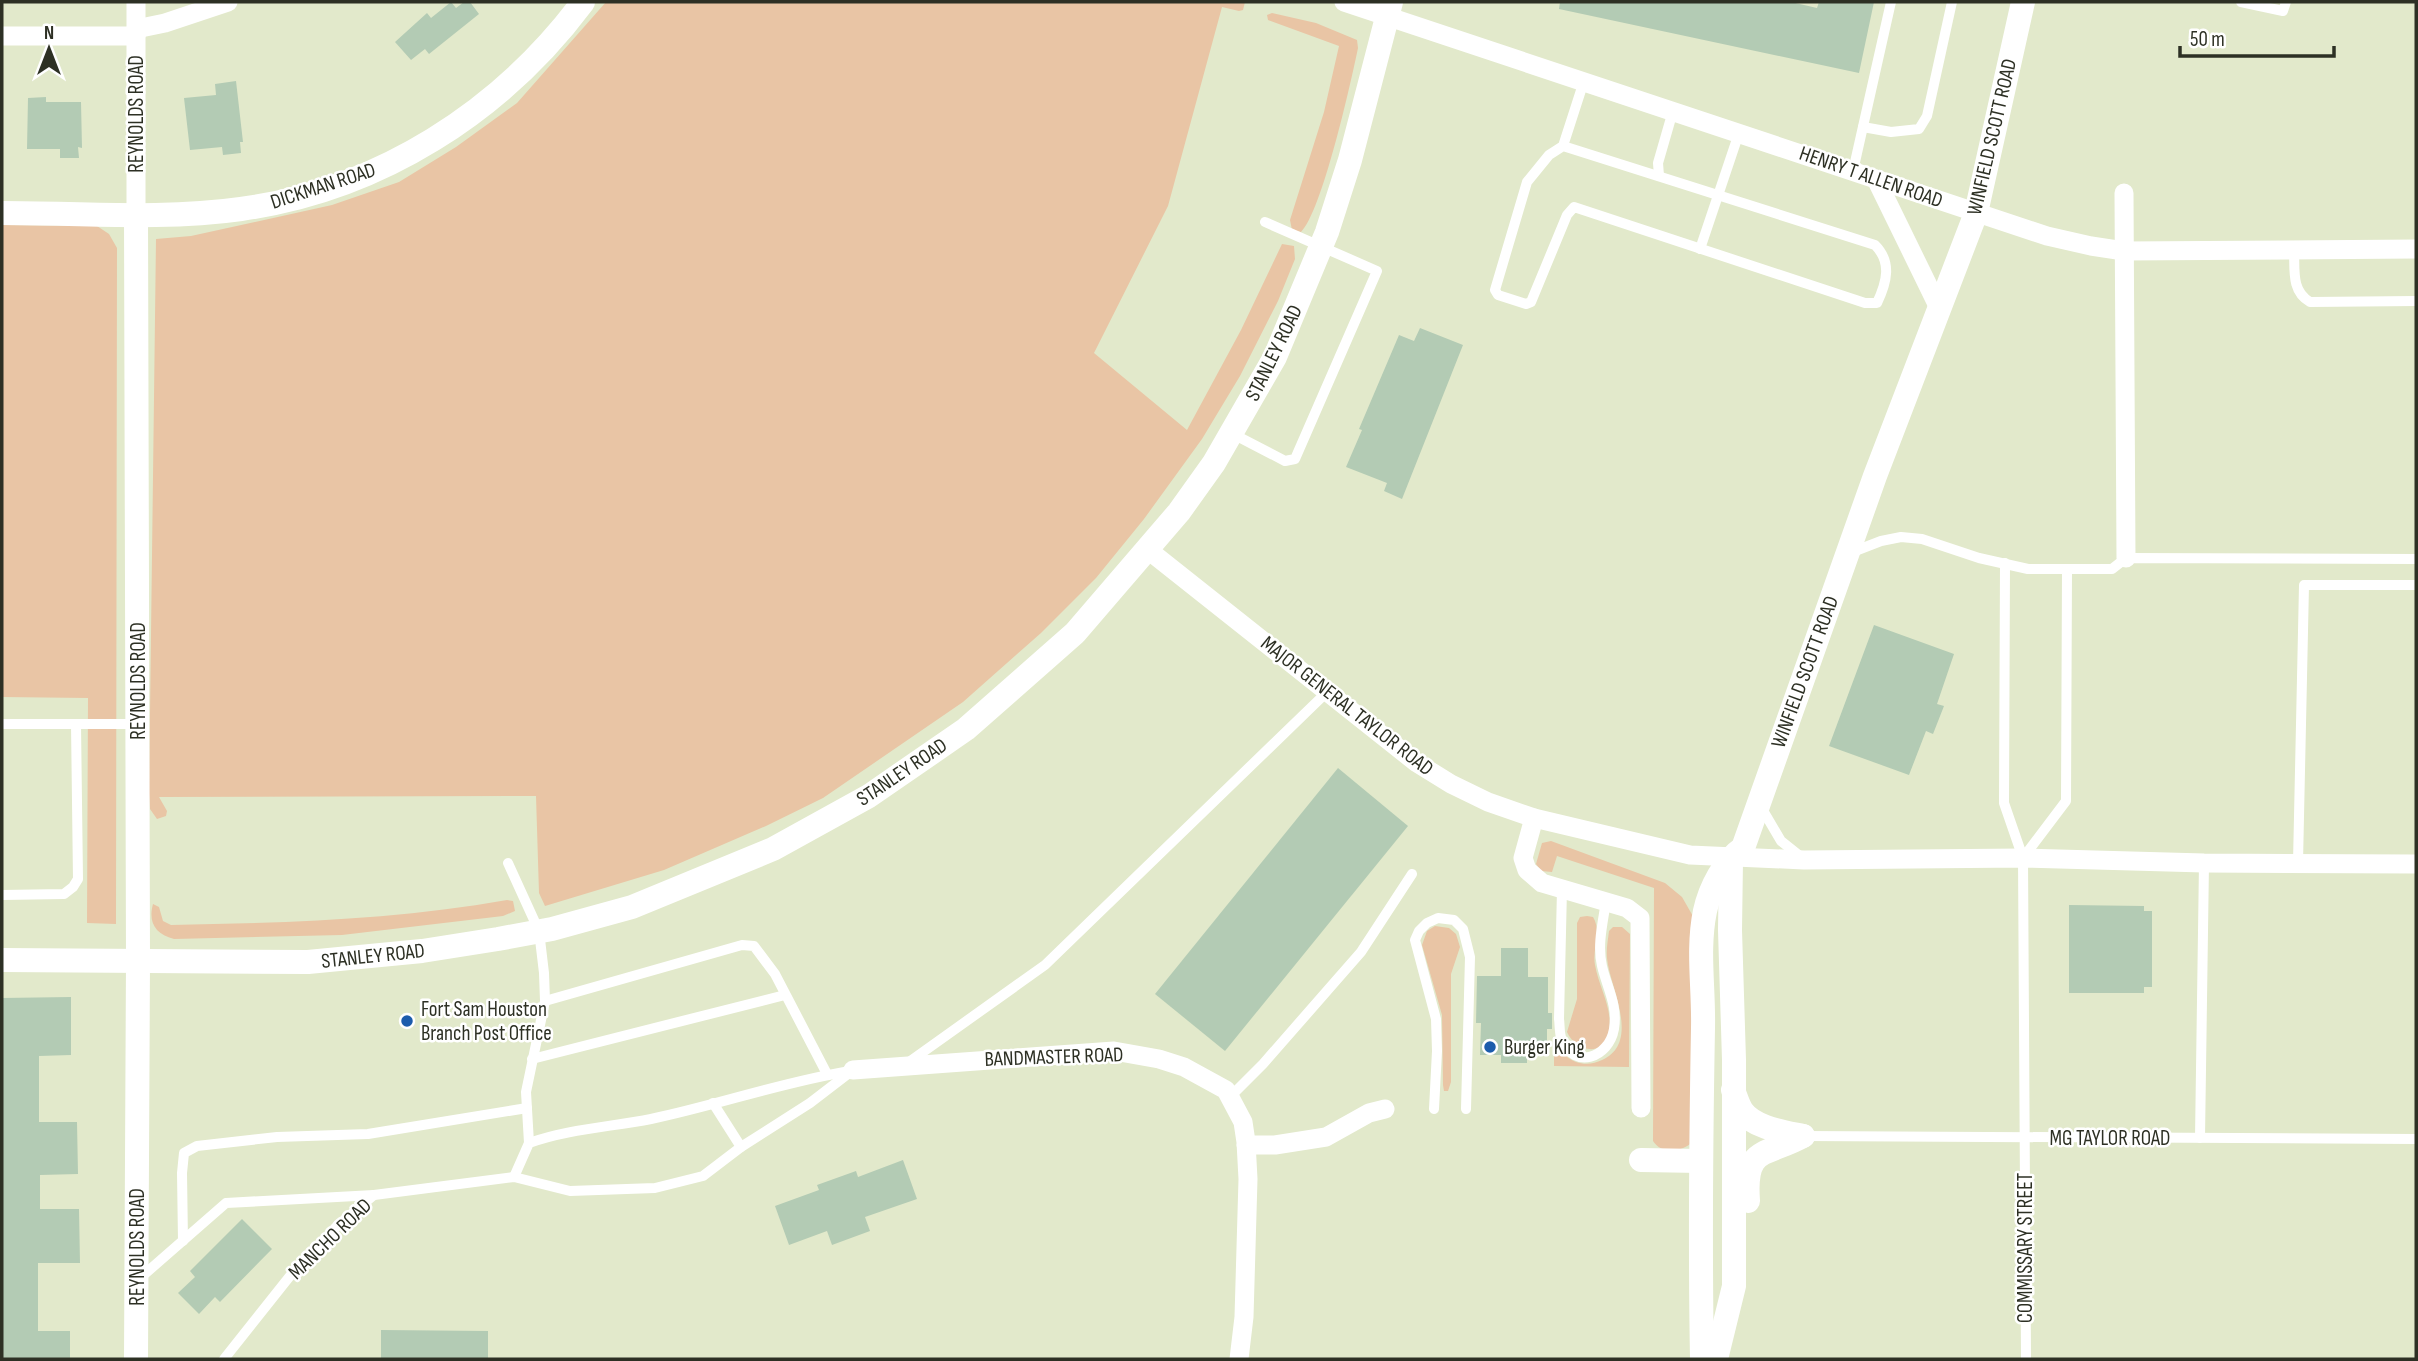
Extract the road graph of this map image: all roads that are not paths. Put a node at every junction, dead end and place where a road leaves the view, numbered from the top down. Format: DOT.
graph roads {
  1 [pos="136,2"];
  2 [pos="228,2"];
  3 [pos="583,2"];
  4 [pos="1344,2"];
  5 [pos="1891,2"];
  6 [pos="1952,2"];
  7 [pos="2023,2"];
  8 [pos="2241,2"];
  9 [pos="2286,2"];
  10 [pos="1390,8"];
  11 [pos="136,33"];
  12 [pos="2,36"];
  13 [pos="1584,81"];
  14 [pos="1673,111"];
  15 [pos="1863,127"];
  16 [pos="1739,133"];
  17 [pos="1563,146"];
  18 [pos="1853,171"];
  19 [pos="1659,176"];
  20 [pos="1876,179"];
  21 [pos="2124,193"];
  22 [pos="1717,195"];
  23 [pos="2,213"];
  24 [pos="1976,213"];
  25 [pos="136,214"];
  26 [pos="1265,222"];
  27 [pos="1320,247"];
  28 [pos="1700,249"];
  29 [pos="2416,249"];
  30 [pos="2294,250"];
  31 [pos="2124,251"];
  32 [pos="2416,301"];
  33 [pos="1940,310"];
  34 [pos="1233,434"];
  35 [pos="1147,549"];
  36 [pos="1847,554"];
  37 [pos="2126,558"];
  38 [pos="2416,559"];
  39 [pos="2005,563"];
  40 [pos="2067,569"];
  41 [pos="2416,586"];
  42 [pos="1327,692"];
  43 [pos="2,724"];
  44 [pos="75,724"];
  45 [pos="138,724"];
  46 [pos="1759,804"];
  47 [pos="1534,818"];
  48 [pos="1732,856"];
  49 [pos="2023,858"];
  50 [pos="1804,860"];
  51 [pos="508,863"];
  52 [pos="2204,863"];
  53 [pos="2298,863"];
  54 [pos="2416,864"];
  55 [pos="1412,874"];
  56 [pos="1562,889"];
  57 [pos="2,895"];
  58 [pos="1606,901"];
  59 [pos="539,931"];
  60 [pos="2,960"];
  61 [pos="138,961"];
  62 [pos="785,995"];
  63 [pos="545,1001"];
  64 [pos="532,1059"];
  65 [pos="903,1066"];
  66 [pos="853,1070"];
  67 [pos="827,1074"];
  68 [pos="1733,1090"];
  69 [pos="1230,1097"];
  70 [pos="713,1103"];
  71 [pos="527,1108"];
  72 [pos="1641,1108"];
  73 [pos="1385,1109"];
  74 [pos="1434,1109"];
  75 [pos="1466,1109"];
  76 [pos="1803,1136"];
  77 [pos="2025,1138"];
  78 [pos="2200,1138"];
  79 [pos="2416,1139"];
  80 [pos="529,1143"];
  81 [pos="741,1146"];
  82 [pos="1246,1146"];
  83 [pos="1641,1160"];
  84 [pos="1701,1161"];
  85 [pos="514,1177"];
  86 [pos="374,1195"];
  87 [pos="183,1241"];
  88 [pos="136,1282"];
  89 [pos="1734,1286"];
  90 [pos="136,1359"];
  91 [pos="224,1359"];
  92 [pos="1238,1359"];
  93 [pos="1702,1359"];
  94 [pos="1716,1359"];
  95 [pos="2026,1359"];
  1 -- 11 [label="street, REYNOLDS ROAD"];
  2 -- 11 [label="street"];
  3 -- 25 [label="street, DICKMAN ROAD"];
  4 -- 10 [label="street, HENRY T ALLEN ROAD"];
  5 -- 15 [label="lane"];
  6 -- 15 [label="lane"];
  7 -- 24 [label="street, WINFIELD SCOTT ROAD"];
  8 -- 9 [label="lane"];
  10 -- 13 [label="street, HENRY T ALLEN ROAD"];
  10 -- 27 [label="street, STANLEY ROAD"];
  11 -- 12 [label="street"];
  11 -- 25 [label="street, REYNOLDS ROAD"];
  13 -- 14 [label="street, HENRY T ALLEN ROAD"];
  13 -- 17 [label="lane"];
  14 -- 16 [label="street, HENRY T ALLEN ROAD"];
  14 -- 19 [label="lane"];
  15 -- 18 [label="lane"];
  16 -- 18 [label="street, HENRY T ALLEN ROAD"];
  16 -- 22 [label="lane"];
  17 -- 19 [label="lane"];
  17 -- 28 [label="lane"];
  18 -- 20 [label="street, HENRY T ALLEN ROAD"];
  19 -- 22 [label="lane"];
  20 -- 24 [label="street, HENRY T ALLEN ROAD"];
  20 -- 33 [label="street"];
  21 -- 31 [label="street"];
  22 -- 28 [label="lane"];
  22 -- 28 [label="lane"];
  23 -- 25 [label="street, DICKMAN ROAD"];
  24 -- 31 [label="street, HENRY T ALLEN ROAD"];
  24 -- 33 [label="street, WINFIELD SCOTT ROAD"];
  25 -- 45 [label="street, REYNOLDS ROAD"];
  26 -- 27 [label="lane"];
  27 -- 34 [label="street, STANLEY ROAD"];
  27 -- 34 [label="lane"];
  29 -- 30 [label="street, HENRY T ALLEN ROAD"];
  30 -- 31 [label="street, HENRY T ALLEN ROAD"];
  30 -- 32 [label="lane"];
  31 -- 37 [label="street"];
  33 -- 36 [label="street, WINFIELD SCOTT ROAD"];
  34 -- 35 [label="street, STANLEY ROAD"];
  35 -- 42 [label="street, MAJOR GENERAL TAYLOR ROAD"];
  35 -- 59 [label="street, STANLEY ROAD"];
  36 -- 39 [label="lane"];
  36 -- 46 [label="street, WINFIELD SCOTT ROAD"];
  37 -- 38 [label="lane"];
  37 -- 40 [label="lane"];
  39 -- 40 [label="lane"];
  39 -- 49 [label="lane, COMMISSARY STREET"];
  40 -- 49 [label="lane"];
  41 -- 53 [label="lane"];
  42 -- 47 [label="street, MAJOR GENERAL TAYLOR ROAD"];
  42 -- 65 [label="lane"];
  43 -- 44 [label="lane"];
  44 -- 45 [label="lane"];
  44 -- 57 [label="lane"];
  45 -- 61 [label="street, REYNOLDS ROAD"];
  46 -- 48 [label="street, WINFIELD SCOTT ROAD"];
  46 -- 50 [label="lane"];
  47 -- 48 [label="street, MAJOR GENERAL TAYLOR ROAD"];
  47 -- 56 [label="street"];
  48 -- 50 [label="street, MAJOR GENERAL TAYLOR ROAD"];
  48 -- 68 [label="street"];
  48 -- 84 [label="street, WINFIELD SCOTT ROAD"];
  49 -- 50 [label="street, MAJOR GENERAL TAYLOR ROAD"];
  49 -- 52 [label="street, MAJOR GENERAL TAYLOR ROAD"];
  49 -- 77 [label="lane, COMMISSARY STREET"];
  51 -- 59 [label="lane"];
  52 -- 53 [label="street, MAJOR GENERAL TAYLOR ROAD"];
  52 -- 78 [label="lane"];
  53 -- 54 [label="street, MAJOR GENERAL TAYLOR ROAD"];
  55 -- 69 [label="lane"];
  56 -- 58 [label="street"];
  56 -- 58 [label="lane"];
  58 -- 72 [label="street"];
  59 -- 61 [label="street, STANLEY ROAD"];
  59 -- 63 [label="lane"];
  60 -- 61 [label="street, STANLEY ROAD"];
  61 -- 88 [label="street, REYNOLDS ROAD"];
  62 -- 63 [label="lane"];
  62 -- 64 [label="lane"];
  62 -- 67 [label="lane"];
  63 -- 64 [label="lane"];
  64 -- 71 [label="lane"];
  65 -- 66 [label="street, BANDMASTER ROAD"];
  65 -- 69 [label="street, BANDMASTER ROAD"];
  66 -- 67 [label="lane"];
  66 -- 81 [label="lane"];
  67 -- 70 [label="lane"];
  68 -- 76 [label="street"];
  68 -- 89 [label="street"];
  69 -- 82 [label="street"];
  70 -- 80 [label="lane"];
  70 -- 81 [label="lane"];
  71 -- 80 [label="lane"];
  71 -- 87 [label="lane"];
  73 -- 82 [label="street"];
  74 -- 75 [label="lane"];
  76 -- 77 [label="lane, MG TAYLOR ROAD"];
  76 -- 89 [label="street"];
  77 -- 78 [label="lane, MG TAYLOR ROAD"];
  77 -- 95 [label="lane, COMMISSARY STREET"];
  78 -- 79 [label="lane, MG TAYLOR ROAD"];
  80 -- 85 [label="lane"];
  81 -- 85 [label="lane"];
  82 -- 92 [label="street"];
  83 -- 84 [label="street"];
  84 -- 93 [label="street, WINFIELD SCOTT ROAD"];
  85 -- 86 [label="lane, MANCHO ROAD"];
  86 -- 87 [label="lane"];
  86 -- 91 [label="lane, MANCHO ROAD"];
  87 -- 88 [label="lane"];
  88 -- 90 [label="street, REYNOLDS ROAD"];
  89 -- 94 [label="street"];
}
